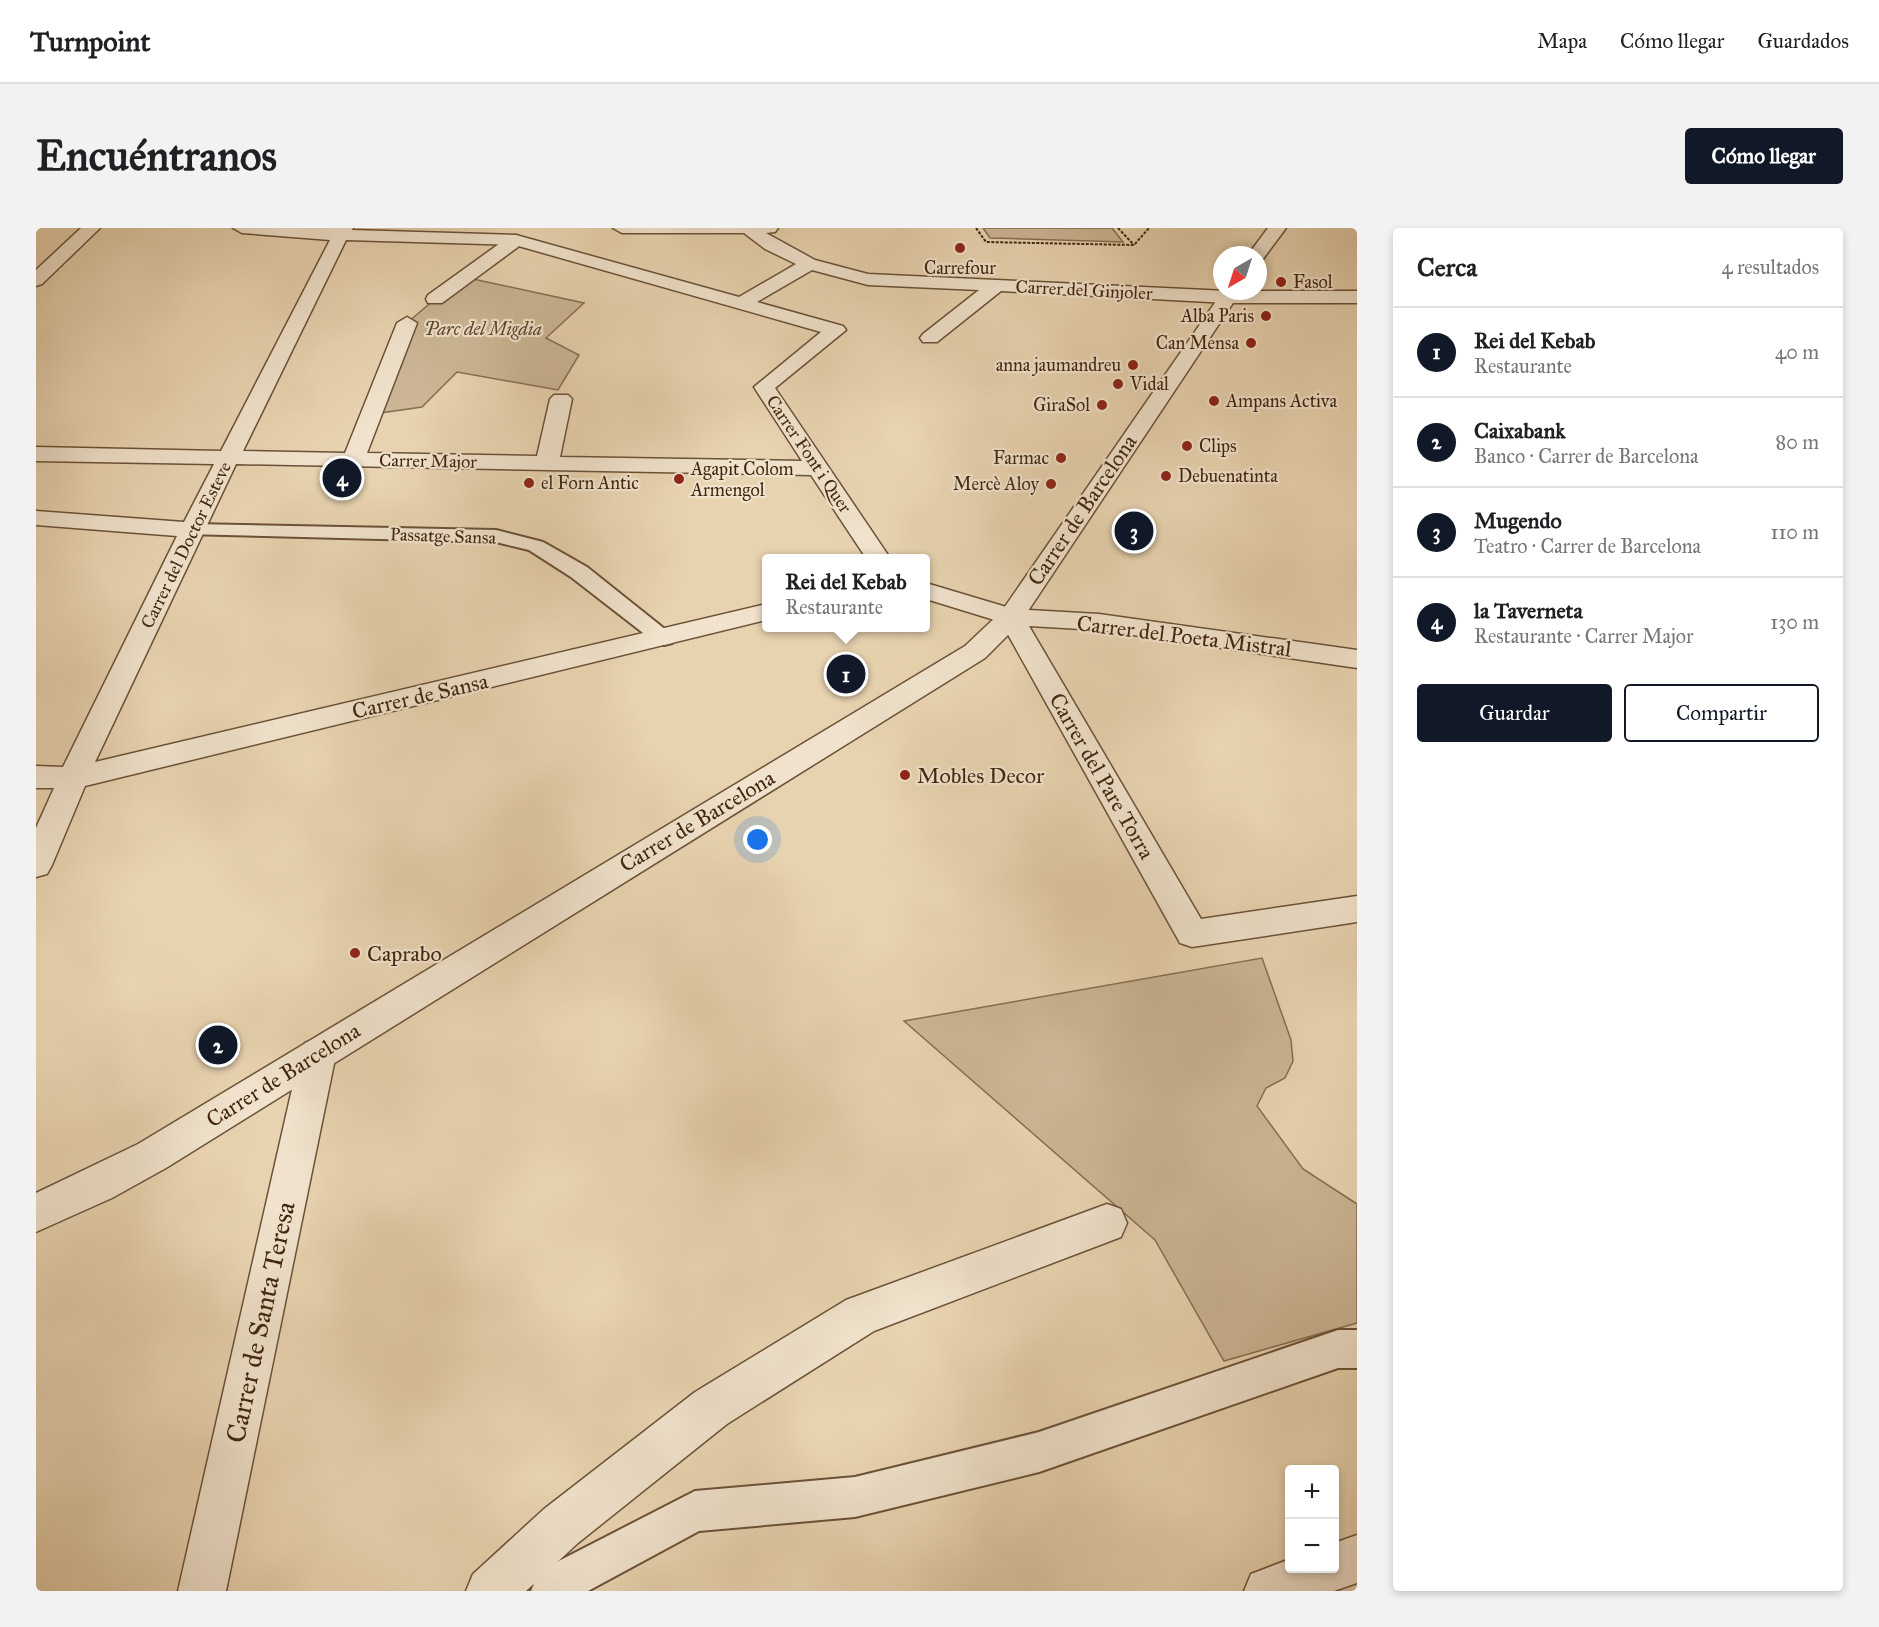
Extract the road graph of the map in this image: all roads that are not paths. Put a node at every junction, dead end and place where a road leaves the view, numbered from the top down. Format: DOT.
graph roads {
  1 [pos="91,228"];
  2 [pos="242,228"];
  3 [pos="622,228"];
  4 [pos="756,228"];
  5 [pos="1277,228"];
  6 [pos="341,231"];
  7 [pos="516,240"];
  8 [pos="1264,246"];
  9 [pos="809,264"];
  10 [pos="36,280"];
  11 [pos="996,285"];
  12 [pos="1213,293"];
  13 [pos="1267,295"];
  14 [pos="1357,297"];
  15 [pos="435,299"];
  16 [pos="1226,300"];
  17 [pos="742,303"];
  18 [pos="407,323"];
  19 [pos="930,338"];
  20 [pos="561,399"];
  21 [pos="36,454"];
  22 [pos="229,458"];
  23 [pos="352,460"];
  24 [pos="547,463"];
  25 [pos="820,468"];
  26 [pos="36,518"];
  27 [pos="192,530"];
  28 [pos="875,554"];
  29 [pos="930,592"];
  30 [pos="762,613"];
  31 [pos="1011,617"];
  32 [pos="664,638"];
  33 [pos="1357,659"];
  34 [pos="36,777"];
  35 [pos="74,778"];
  36 [pos="36,865"];
  37 [pos="1357,909"];
  38 [pos="318,1054"];
  39 [pos="36,1213"];
  40 [pos="1107,1223"];
  41 [pos="1357,1349"];
  42 [pos="1357,1559"];
  43 [pos="1339,1566"];
  44 [pos="1319,1573"];
  45 [pos="202,1591"];
  46 [pos="490,1591"];
  47 [pos="552,1591"];
  48 [pos="1268,1591"];
  1 -- 10 [label="street"];
  2 -- 6 [label="street"];
  3 -- 4 [label="street"];
  4 -- 9 [label="street, Carrer del Ginjoler"];
  5 -- 8 [label="street"];
  6 -- 7 [label="street"];
  6 -- 22 [label="street, Carrer del Doctor Esteve"];
  7 -- 15 [label="street"];
  7 -- 17 [label="street"];
  9 -- 11 [label="street, Carrer del Ginjoler"];
  9 -- 17 [label="street"];
  11 -- 12 [label="street, Carrer del Ginjoler"];
  11 -- 19 [label="street"];
  13 -- 14 [label="street, Carrer del Ginjoler"];
  16 -- 31 [label="street, Carrer de Barcelona"];
  17 -- 25 [label="street, Carrer Font i Quer"];
  18 -- 23 [label="street"];
  20 -- 24 [label="street"];
  21 -- 22 [label="street, Carrer Major"];
  22 -- 23 [label="street, Carrer Major"];
  22 -- 27 [label="street, Carrer del Doctor Esteve"];
  23 -- 24 [label="street, Carrer Major"];
  24 -- 25 [label="street, Carrer Major"];
  25 -- 28 [label="street, Carrer Font i Quer"];
  26 -- 27 [label="street"];
  27 -- 32 [label="lane, Passatge Sansa"];
  27 -- 35 [label="street, Carrer del Doctor Esteve"];
  29 -- 31 [label="street"];
  30 -- 32 [label="street, Carrer de Sansa"];
  31 -- 33 [label="street, Carrer del Poeta Mistral"];
  31 -- 37 [label="street, Carrer del Pare Torra"];
  31 -- 38 [label="street, Carrer de Barcelona"];
  32 -- 35 [label="street, Carrer de Sansa"];
  34 -- 35 [label="street, Carrer de Sansa"];
  35 -- 36 [label="street, Carrer del Doctor Esteve"];
  38 -- 39 [label="street, Carrer de Barcelona"];
  38 -- 45 [label="street, Carrer de Santa Teresa"];
  40 -- 46 [label="street"];
  41 -- 47 [label="lane"];
  42 -- 43 [label="street"];
  44 -- 48 [label="street"];
}
